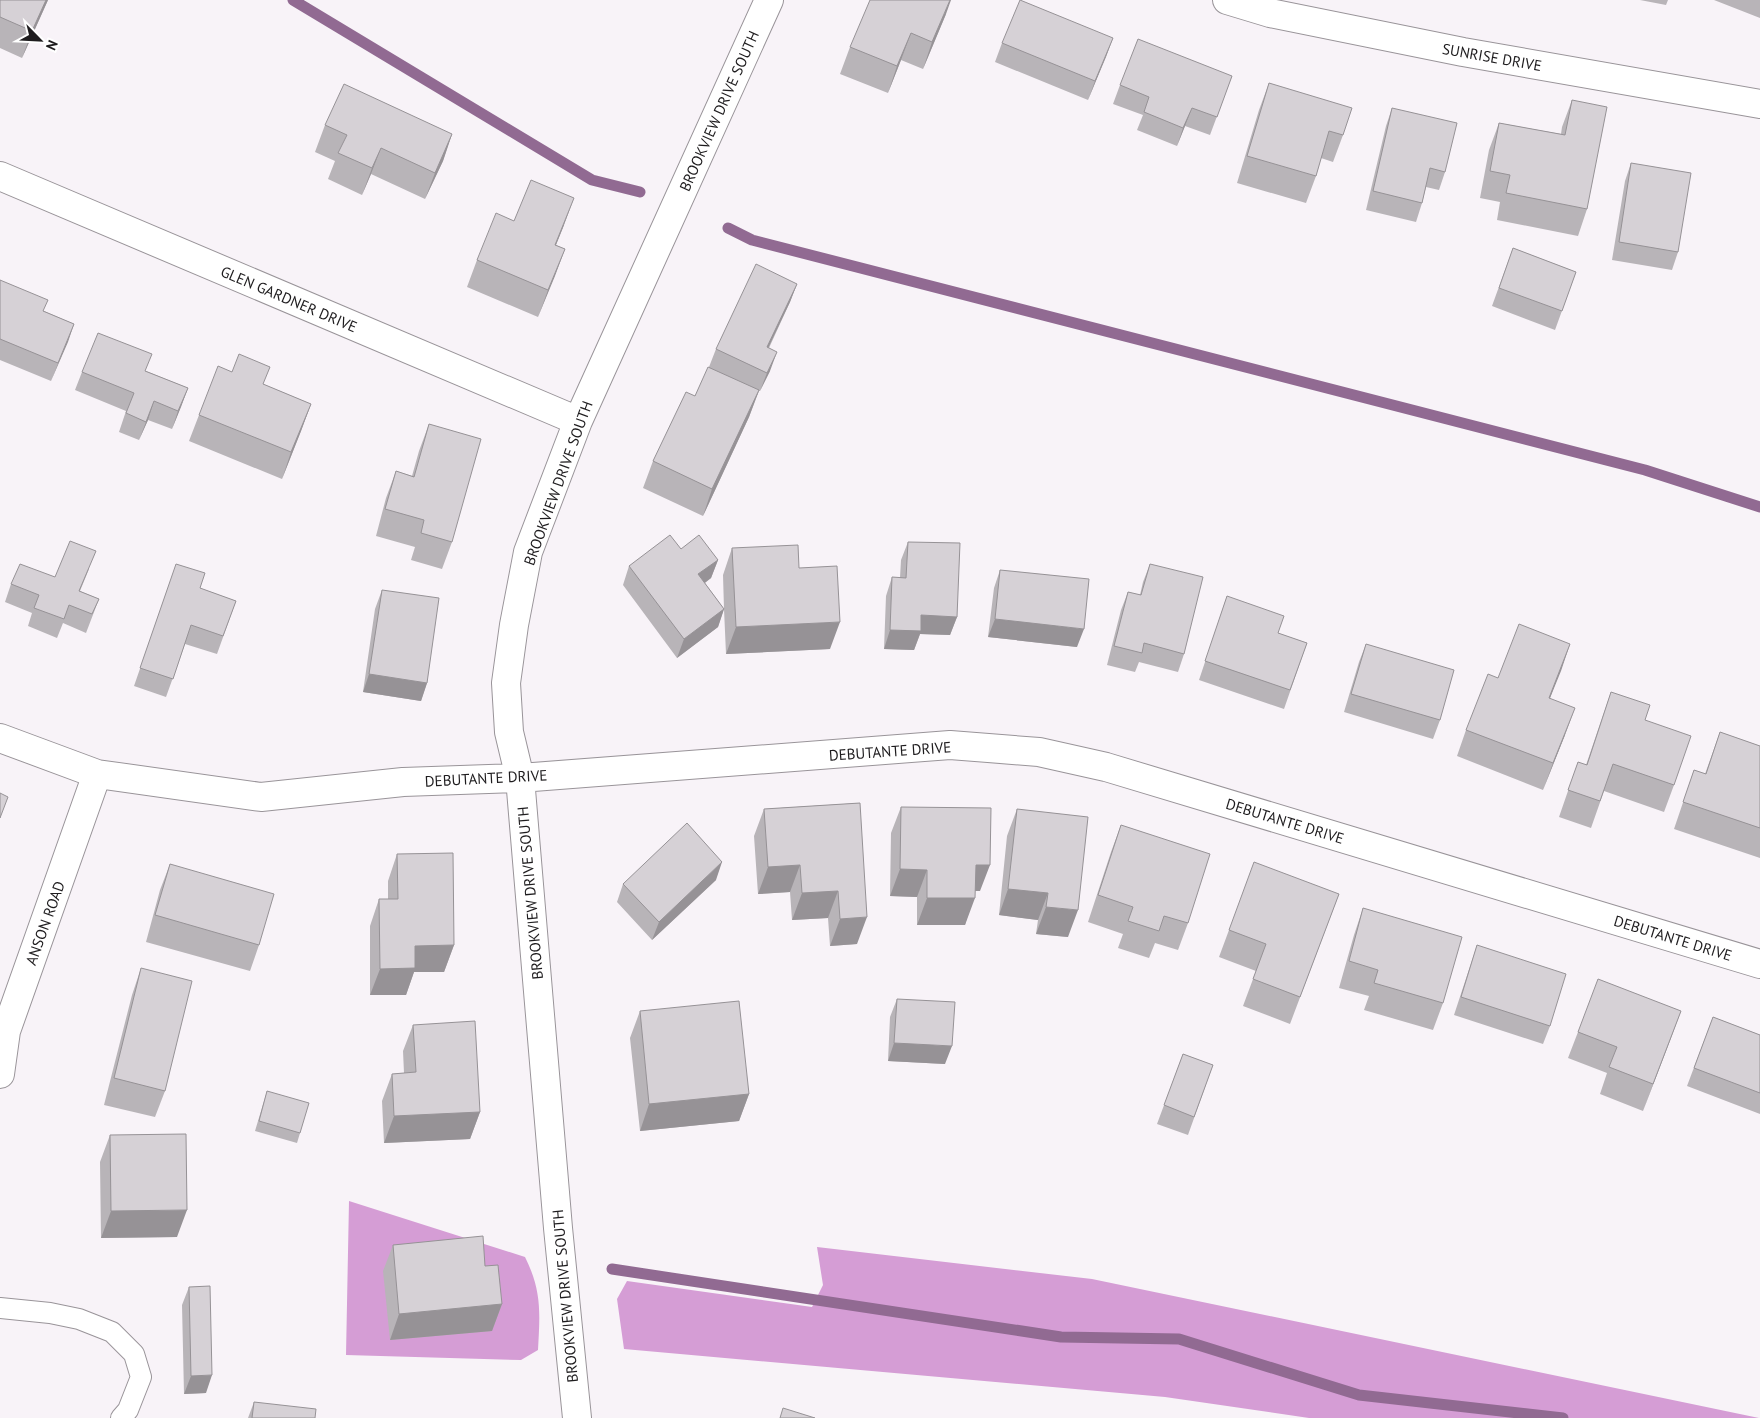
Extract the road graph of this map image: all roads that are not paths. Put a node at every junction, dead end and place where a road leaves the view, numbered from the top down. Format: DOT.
graph roads {
  1 [pos="769,0"];
  2 [pos="1227,0"];
  3 [pos="1760,104"];
  4 [pos="0,176"];
  5 [pos="578,421"];
  6 [pos="0,738"];
  7 [pos="97,774"];
  8 [pos="520,778"];
  9 [pos="1760,964"];
  10 [pos="0,1074"];
  11 [pos="0,1308"];
  12 [pos="121,1418"];
  13 [pos="577,1418"];
  1 -- 5 [label="street, BROOKVIEW DRIVE SOUTH"];
  2 -- 3 [label="street, SUNRISE DRIVE"];
  4 -- 5 [label="street, GLEN GARDNER DRIVE"];
  5 -- 8 [label="street, BROOKVIEW DRIVE SOUTH"];
  6 -- 7 [label="street, DEBUTANTE DRIVE"];
  7 -- 8 [label="street, DEBUTANTE DRIVE"];
  7 -- 10 [label="street, ANSON ROAD"];
  8 -- 9 [label="street, DEBUTANTE DRIVE"];
  8 -- 13 [label="street, BROOKVIEW DRIVE SOUTH"];
  11 -- 12 [label="lane"];
}
